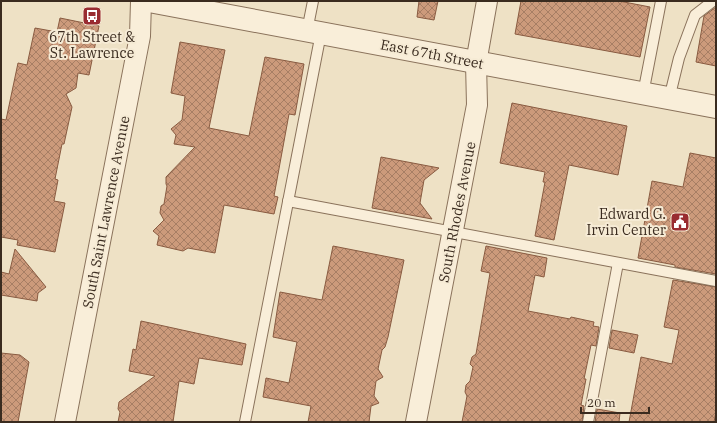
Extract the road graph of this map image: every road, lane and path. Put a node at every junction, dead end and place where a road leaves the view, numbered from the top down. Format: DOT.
graph roads {
  1 [pos="141,1"];
  2 [pos="148,1"];
  3 [pos="313,1"];
  4 [pos="487,1"];
  5 [pos="661,1"];
  6 [pos="715,1"];
  7 [pos="314,32"];
  8 [pos="476,63"];
  9 [pos="643,94"];
  10 [pos="669,99"];
  11 [pos="716,108"];
  12 [pos="288,201"];
  13 [pos="453,232"];
  14 [pos="618,263"];
  15 [pos="716,281"];
  16 [pos="65,422"];
  17 [pos="245,422"];
  18 [pos="416,422"];
  19 [pos="588,422"];
  1 -- 16 [label="street, South Saint Lawrence Avenue"];
  2 -- 7 [label="street, East 67th Street"];
  3 -- 7 [label="lane"];
  4 -- 8 [label="street, South Rhodes Avenue"];
  5 -- 9 [label="lane"];
  6 -- 10 [label="lane"];
  7 -- 8 [label="street, East 67th Street"];
  7 -- 12 [label="lane"];
  8 -- 9 [label="street, East 67th Street"];
  8 -- 13 [label="street, South Rhodes Avenue"];
  9 -- 10 [label="street, East 67th Street"];
  10 -- 11 [label="street, East 67th Street"];
  12 -- 13 [label="lane"];
  12 -- 17 [label="lane"];
  13 -- 14 [label="lane"];
  13 -- 18 [label="street, South Rhodes Avenue"];
  14 -- 15 [label="lane"];
  14 -- 19 [label="lane"];
}
